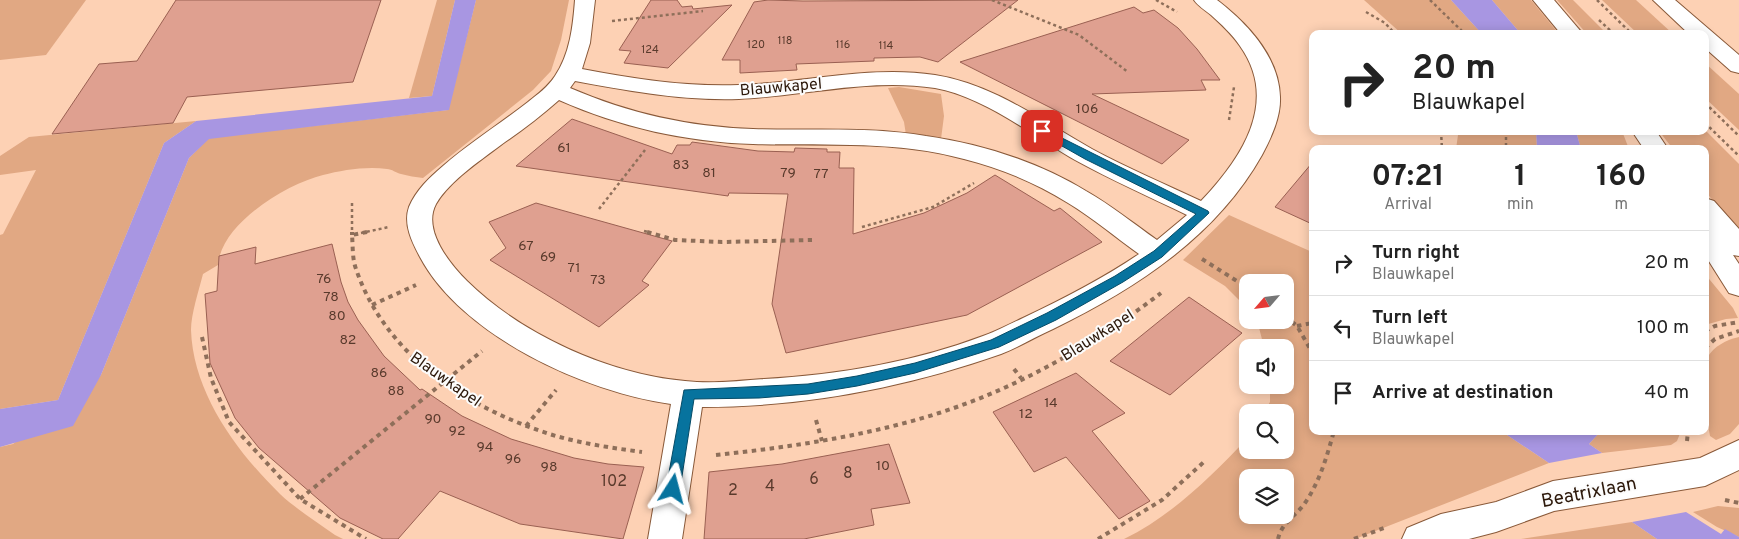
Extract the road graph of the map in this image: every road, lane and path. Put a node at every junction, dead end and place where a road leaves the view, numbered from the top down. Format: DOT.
graph roads {
  1 [pos="992,0"];
  2 [pos="1156,0"];
  3 [pos="1204,0"];
  4 [pos="1430,0"];
  5 [pos="1544,0"];
  6 [pos="1597,0"];
  7 [pos="1663,0"];
  8 [pos="703,11"];
  9 [pos="584,12"];
  10 [pos="1366,12"];
  11 [pos="1181,15"];
  12 [pos="1391,30"];
  13 [pos="1461,30"];
  14 [pos="1570,30"];
  15 [pos="1628,30"];
  16 [pos="1697,30"];
  17 [pos="1709,40"];
  18 [pos="1739,66"];
  19 [pos="1128,72"];
  20 [pos="1232,78"];
  21 [pos="563,81"];
  22 [pos="1709,107"];
  23 [pos="663,127"];
  24 [pos="1227,127"];
  25 [pos="1709,127"];
  26 [pos="1739,136"];
  27 [pos="1739,156"];
  28 [pos="1004,164"];
  29 [pos="352,203"];
  30 [pos="599,209"];
  31 [pos="1709,212"];
  32 [pos="1204,213"];
  33 [pos="420,220"];
  34 [pos="862,227"];
  35 [pos="644,231"];
  36 [pos="352,235"];
  37 [pos="1709,239"];
  38 [pos="812,240"];
  39 [pos="1739,247"];
  40 [pos="1208,252"];
  41 [pos="1158,254"];
  42 [pos="1202,259"];
  43 [pos="1194,266"];
  44 [pos="445,272"];
  45 [pos="1239,282"];
  46 [pos="1739,286"];
  47 [pos="1164,290"];
  48 [pos="372,306"];
  49 [pos="1739,322"];
  50 [pos="1294,324"];
  51 [pos="1309,324"];
  52 [pos="1297,326"];
  53 [pos="510,329"];
  54 [pos="1709,329"];
  55 [pos="1739,332"];
  56 [pos="202,337"];
  57 [pos="1709,344"];
  58 [pos="1309,347"];
  59 [pos="576,366"];
  60 [pos="443,382"];
  61 [pos="688,394"];
  62 [pos="526,426"];
  63 [pos="1333,435"];
  64 [pos="1739,454"];
  65 [pos="678,456"];
  66 [pos="1206,460"];
  67 [pos="1697,474"];
  68 [pos="1739,477"];
  69 [pos="300,499"];
  70 [pos="366,539"];
  71 [pos="665,539"];
  72 [pos="1098,539"];
  73 [pos="1278,539"];
  74 [pos="1418,539"];
  1 -- 19 [label="path"];
  2 -- 11 [label="path"];
  3 -- 32 [label="street"];
  4 -- 13 [label="path"];
  5 -- 14 [label="street"];
  6 -- 15 [label="path"];
  7 -- 16 [label="street"];
  8 -- 9 [label="path"];
  9 -- 21 [label="street"];
  10 -- 12 [label="path"];
  17 -- 18 [label="street"];
  20 -- 24 [label="path"];
  21 -- 23 [label="street"];
  21 -- 32 [label="street, Blauwkapel"];
  21 -- 33 [label="street"];
  22 -- 26 [label="path"];
  23 -- 28 [label="street"];
  23 -- 30 [label="path"];
  25 -- 27 [label="path"];
  28 -- 34 [label="path"];
  28 -- 41 [label="street"];
  29 -- 36 [label="path, Blauwkapel"];
  31 -- 39 [label="street"];
  32 -- 41 [label="street"];
  33 -- 36 [label="path"];
  33 -- 44 [label="street"];
  35 -- 38 [label="path"];
  36 -- 48 [label="path, Blauwkapel"];
  37 -- 46 [label="street"];
  40 -- 42 [label="path"];
  41 -- 61 [label="street"];
  42 -- 43 [label="path"];
  42 -- 45 [label="path"];
  44 -- 48 [label="path"];
  44 -- 53 [label="street"];
  47 -- 65 [label="path, Blauwkapel"];
  48 -- 60 [label="path, Blauwkapel"];
  49 -- 54 [label="path"];
  50 -- 52 [label="path"];
  51 -- 52 [label="path"];
  52 -- 58 [label="path"];
  53 -- 59 [label="street"];
  53 -- 60 [label="path"];
  55 -- 57 [label="path"];
  56 -- 69 [label="path"];
  59 -- 61 [label="street"];
  59 -- 62 [label="path"];
  60 -- 62 [label="path, Blauwkapel"];
  60 -- 69 [label="path"];
  61 -- 65 [label="street"];
  62 -- 65 [label="path, Blauwkapel"];
  63 -- 73 [label="path"];
  64 -- 67 [label="street, Beatrixlaan"];
  65 -- 71 [label="street"];
  66 -- 72 [label="path"];
  67 -- 68 [label="street, Beatrixlaan"];
  67 -- 74 [label="street, Beatrixlaan"];
  69 -- 70 [label="path"];
}
